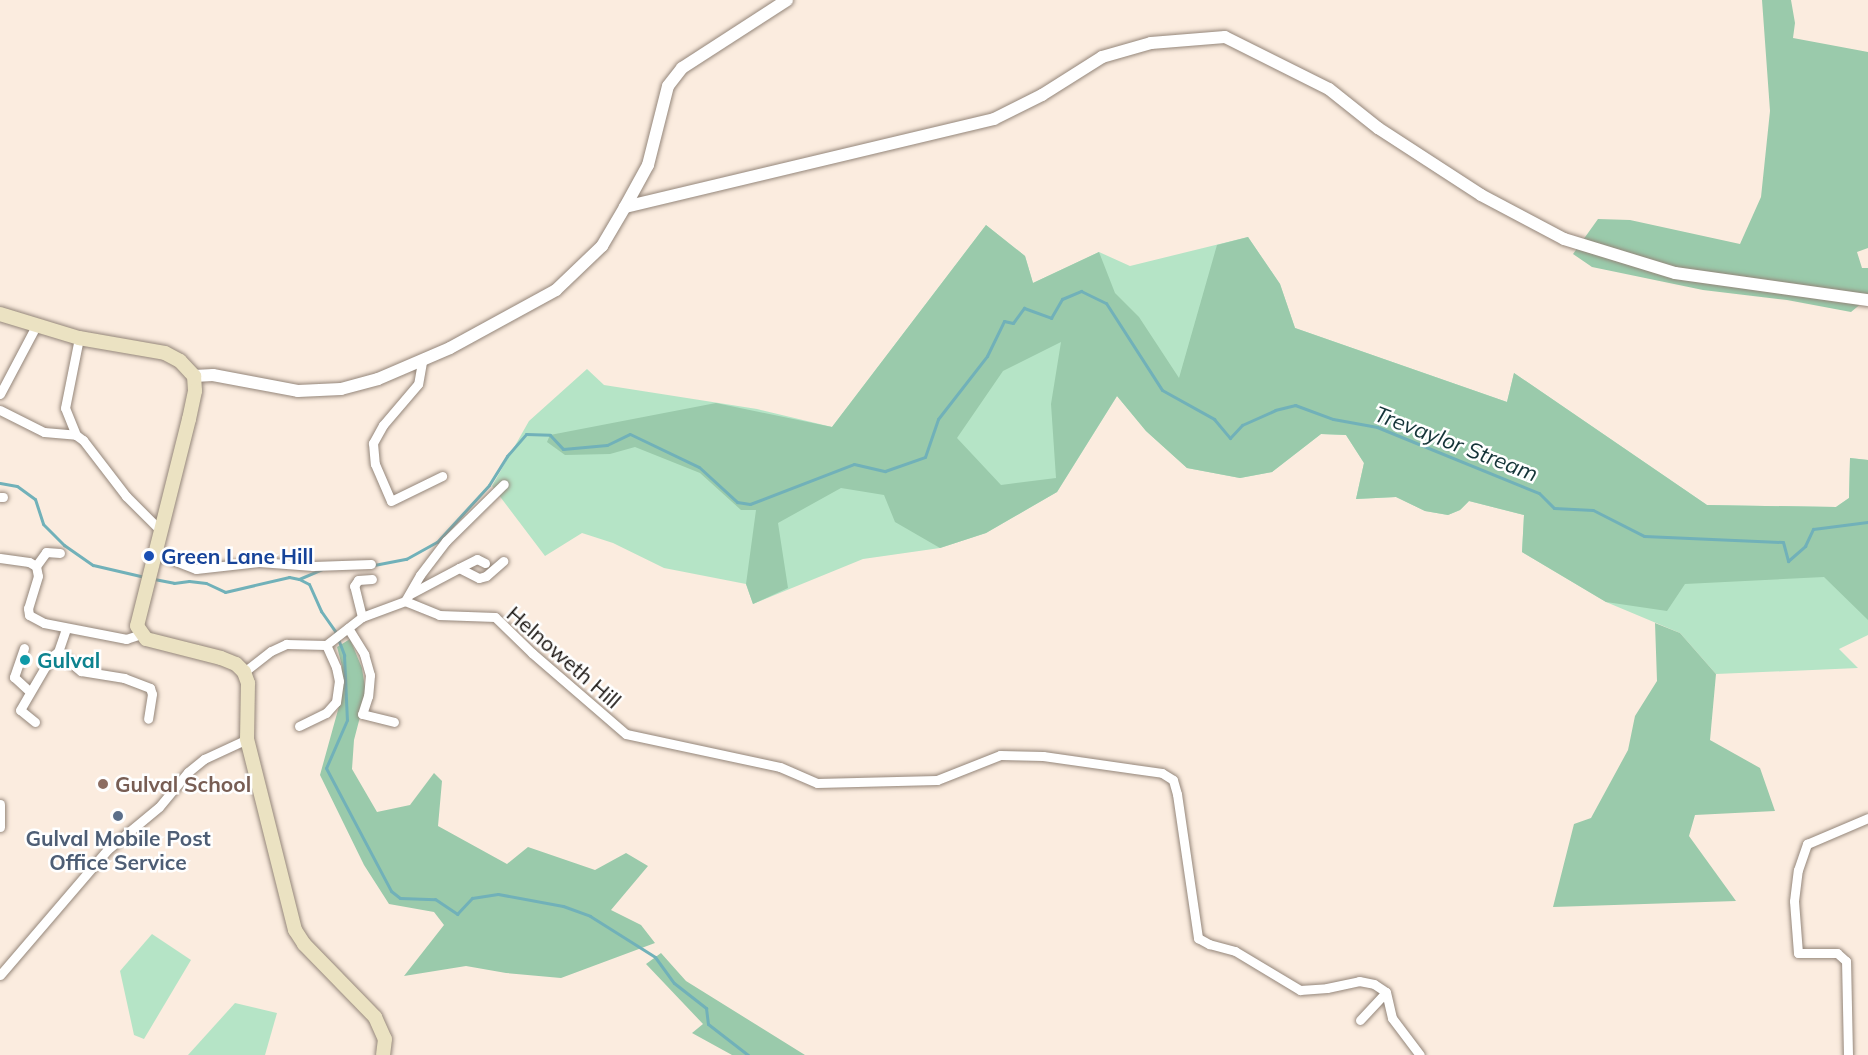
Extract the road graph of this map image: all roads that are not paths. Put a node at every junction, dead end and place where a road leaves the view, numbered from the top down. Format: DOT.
graph roads {
  1 [pos="787,0"];
  2 [pos="625,207"];
  3 [pos="1868,300"];
  4 [pos="0,314"];
  5 [pos="36,326"];
  6 [pos="79,338"];
  7 [pos="422,362"];
  8 [pos="194,376"];
  9 [pos="1,390"];
  10 [pos="0,410"];
  11 [pos="76,435"];
  12 [pos="442,476"];
  13 [pos="504,484"];
  14 [pos="161,531"];
  15 [pos="155,552"];
  16 [pos="60,553"];
  17 [pos="0,558"];
  18 [pos="503,561"];
  19 [pos="485,563"];
  20 [pos="371,564"];
  21 [pos="36,566"];
  22 [pos="459,568"];
  23 [pos="372,579"];
  24 [pos="407,598"];
  25 [pos="362,617"];
  26 [pos="66,628"];
  27 [pos="344,631"];
  28 [pos="141,634"];
  29 [pos="327,644"];
  30 [pos="24,648"];
  31 [pos="58,652"];
  32 [pos="244,672"];
  33 [pos="29,691"];
  34 [pos="148,719"];
  35 [pos="34,722"];
  36 [pos="394,722"];
  37 [pos="299,726"];
  38 [pos="247,739"];
  39 [pos="0,804"];
  40 [pos="1868,818"];
  41 [pos="0,827"];
  42 [pos="0,975"];
  43 [pos="1386,992"];
  44 [pos="1360,1020"];
  45 [pos="383,1055"];
  46 [pos="1420,1055"];
  47 [pos="1848,1055"];
  1 -- 2 [label="street"];
  2 -- 3 [label="street"];
  2 -- 7 [label="street"];
  4 -- 5 [label="main road"];
  5 -- 6 [label="main road"];
  5 -- 9 [label="street"];
  6 -- 8 [label="main road"];
  6 -- 11 [label="street"];
  7 -- 8 [label="street"];
  7 -- 12 [label="street"];
  8 -- 14 [label="main road"];
  10 -- 11 [label="street"];
  11 -- 14 [label="street"];
  13 -- 24 [label="street"];
  14 -- 15 [label="main road"];
  15 -- 20 [label="street"];
  15 -- 28 [label="main road"];
  16 -- 21 [label="street"];
  17 -- 21 [label="street"];
  18 -- 22 [label="street"];
  19 -- 22 [label="street"];
  21 -- 26 [label="street"];
  22 -- 24 [label="street"];
  23 -- 25 [label="street"];
  24 -- 25 [label="street"];
  24 -- 43 [label="street, Helnoweth Hill"];
  25 -- 27 [label="street"];
  26 -- 28 [label="street"];
  26 -- 31 [label="street"];
  27 -- 29 [label="street"];
  27 -- 36 [label="street"];
  28 -- 32 [label="main road"];
  29 -- 32 [label="street"];
  29 -- 37 [label="street"];
  30 -- 33 [label="street"];
  31 -- 33 [label="street"];
  31 -- 34 [label="street"];
  32 -- 38 [label="main road"];
  33 -- 35 [label="street"];
  38 -- 42 [label="street"];
  38 -- 45 [label="main road"];
  39 -- 41 [label="street"];
  40 -- 47 [label="street"];
  43 -- 44 [label="street"];
  43 -- 46 [label="street"];
}
